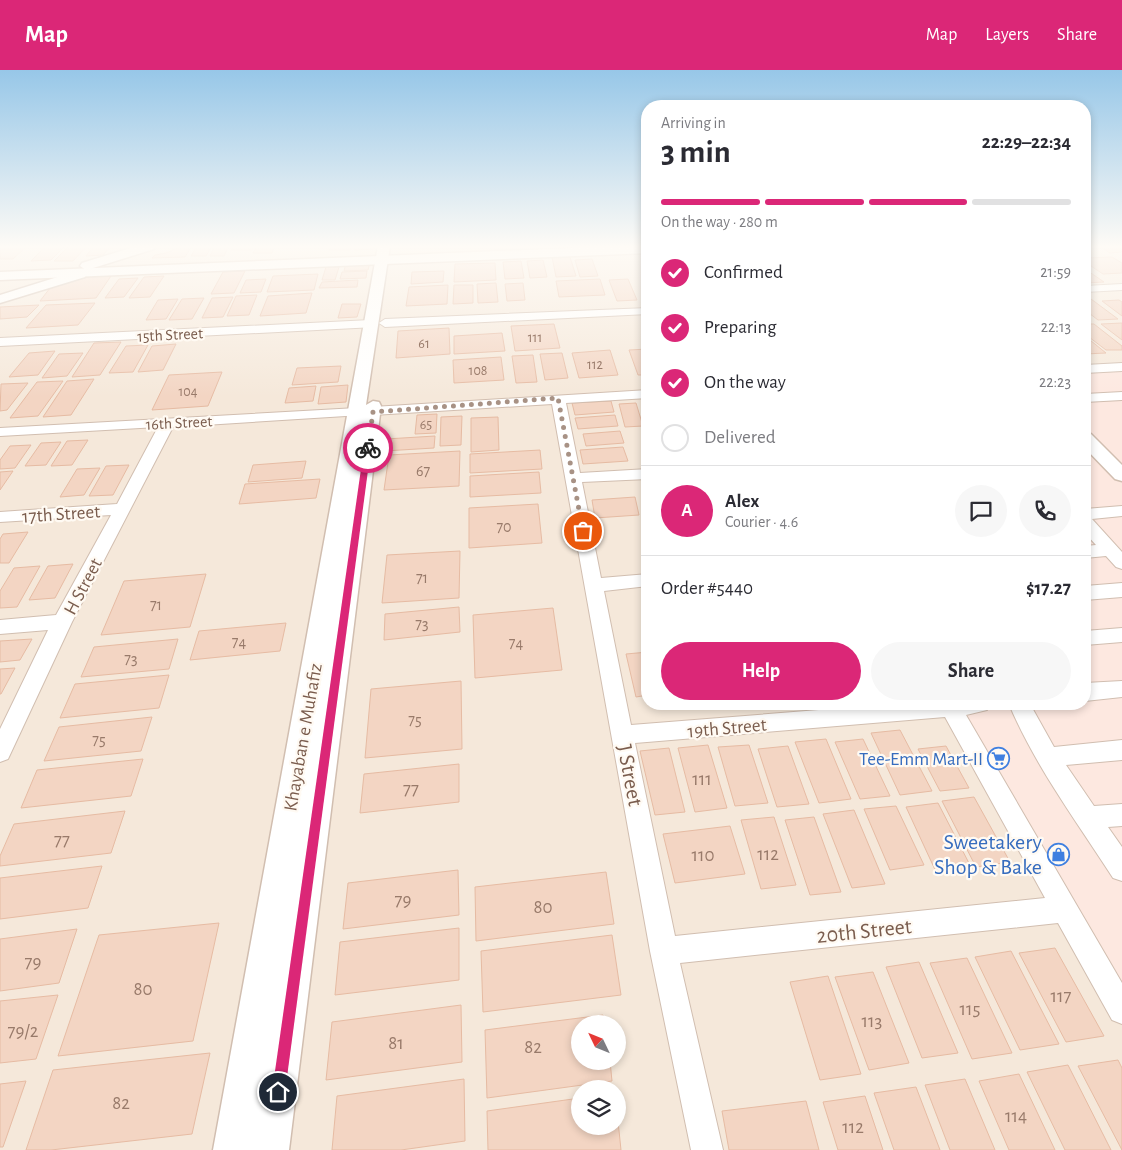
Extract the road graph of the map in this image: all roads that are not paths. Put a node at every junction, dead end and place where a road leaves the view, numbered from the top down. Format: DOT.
graph roads {
  1 [pos="382,296"];
  2 [pos="641,311"];
  3 [pos="378,324"];
  4 [pos="0,342"];
  5 [pos="1122,367"];
  6 [pos="1091,369"];
  7 [pos="641,394"];
  8 [pos="1122,396"];
  9 [pos="558,398"];
  10 [pos="1091,398"];
  11 [pos="365,412"];
  12 [pos="168,423"];
  13 [pos="1091,430"];
  14 [pos="0,432"];
  15 [pos="1091,444"];
  16 [pos="1122,458"];
  17 [pos="356,473"];
  18 [pos="641,474"];
  19 [pos="1122,474"];
  20 [pos="573,478"];
  21 [pos="122,509"];
  22 [pos="1122,511"];
  23 [pos="1091,514"];
  24 [pos="0,517"];
  25 [pos="1091,529"];
  26 [pos="1091,553"];
  27 [pos="1116,557"];
  28 [pos="641,581"];
  29 [pos="594,585"];
  30 [pos="1122,590"];
  31 [pos="1091,593"];
  32 [pos="62,622"];
  33 [pos="0,627"];
  34 [pos="1122,635"];
  35 [pos="1091,638"];
  36 [pos="1122,689"];
  37 [pos="1091,692"];
  38 [pos="905,710"];
  39 [pos="952,710"];
  40 [pos="1022,710"];
  41 [pos="623,735"];
  42 [pos="1122,750"];
  43 [pos="0,752"];
  44 [pos="1048,757"];
  45 [pos="1122,815"];
  46 [pos="1087,818"];
  47 [pos="1122,869"];
  48 [pos="1064,909"];
  49 [pos="664,951"];
  50 [pos="1119,1000"];
  51 [pos="232,1150"];
  52 [pos="270,1150"];
  53 [pos="707,1150"];
  1 -- 3 [label="street, Khayaban e Muhafiz"];
  2 -- 3 [label="street, 15th Street"];
  3 -- 4 [label="street, 15th Street"];
  3 -- 11 [label="street, Khayaban e Muhafiz"];
  5 -- 6 [label="street"];
  7 -- 9 [label="street, 16th Street"];
  8 -- 10 [label="street"];
  9 -- 11 [label="street, 16th Street"];
  9 -- 20 [label="street, J Street"];
  11 -- 12 [label="street, 16th Street"];
  11 -- 17 [label="street, Khayaban e Muhafiz"];
  12 -- 14 [label="street, 16th Street"];
  12 -- 21 [label="street, H Street"];
  13 -- 16 [label="street"];
  15 -- 19 [label="street"];
  17 -- 51 [label="street, Khayaban e Muhafiz"];
  17 -- 52 [label="street"];
  18 -- 20 [label="street"];
  20 -- 29 [label="street, J Street"];
  21 -- 24 [label="street, 17th Street"];
  21 -- 32 [label="street, H Street"];
  22 -- 23 [label="street"];
  25 -- 27 [label="street"];
  26 -- 27 [label="street"];
  28 -- 29 [label="street"];
  29 -- 41 [label="street, J Street"];
  30 -- 31 [label="street"];
  32 -- 33 [label="street"];
  32 -- 43 [label="street, H Street"];
  34 -- 35 [label="street"];
  36 -- 37 [label="street"];
  38 -- 41 [label="street, 19th Street"];
  39 -- 48 [label="street"];
  40 -- 44 [label="street"];
  41 -- 49 [label="street, J Street"];
  42 -- 44 [label="street"];
  44 -- 46 [label="street"];
  45 -- 46 [label="street"];
  46 -- 47 [label="street"];
  48 -- 49 [label="street, 20th Street"];
  48 -- 50 [label="street"];
  49 -- 53 [label="street, J Street"];
}
